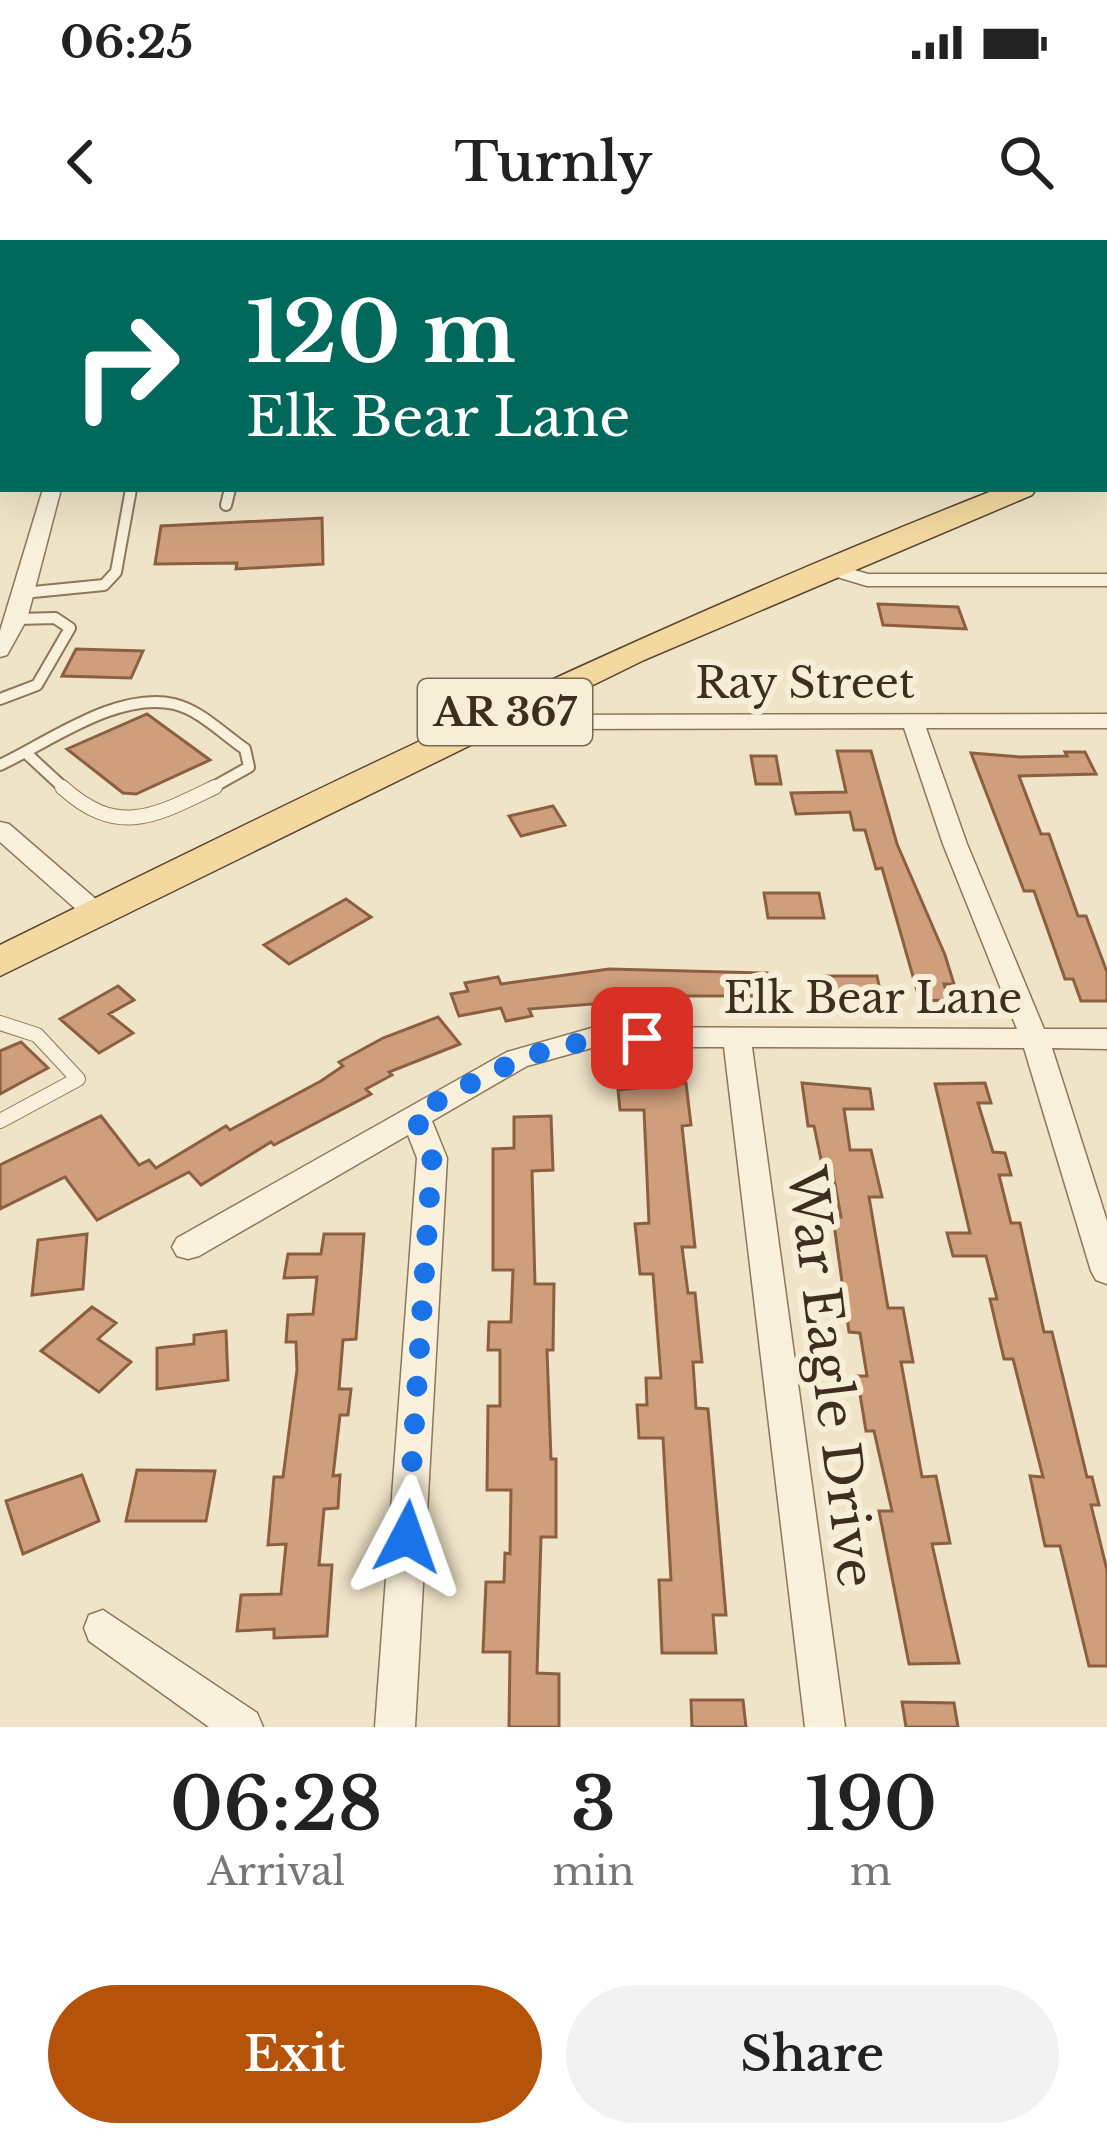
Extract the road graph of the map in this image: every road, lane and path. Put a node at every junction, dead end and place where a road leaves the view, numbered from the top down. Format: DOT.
graph roads {
  1 [pos="51,492"];
  2 [pos="130,492"];
  3 [pos="229,492"];
  4 [pos="1014,492"];
  5 [pos="226,506"];
  6 [pos="824,567"];
  7 [pos="1107,580"];
  8 [pos="23,592"];
  9 [pos="17,619"];
  10 [pos="0,651"];
  11 [pos="0,699"];
  12 [pos="504,712"];
  13 [pos="1107,721"];
  14 [pos="913,722"];
  15 [pos="26,753"];
  16 [pos="0,765"];
  17 [pos="0,829"];
  18 [pos="97,913"];
  19 [pos="0,962"];
  20 [pos="0,1022"];
  21 [pos="1107,1039"];
  22 [pos="737,1040"];
  23 [pos="1035,1040"];
  24 [pos="414,1114"];
  25 [pos="0,1121"];
  26 [pos="188,1247"];
  27 [pos="1107,1271"];
  28 [pos="103,1628"];
  29 [pos="243,1727"];
  30 [pos="394,1727"];
  31 [pos="825,1727"];
  1 -- 8 [label="street"];
  2 -- 8 [label="lane"];
  3 -- 5 [label="lane"];
  4 -- 6 [label="main road, AR 367"];
  6 -- 7 [label="street"];
  6 -- 12 [label="main road, AR 367"];
  8 -- 9 [label="street"];
  9 -- 10 [label="street"];
  9 -- 11 [label="lane"];
  12 -- 14 [label="street, Ray Street"];
  12 -- 18 [label="main road, AR 367"];
  13 -- 14 [label="street, Ray Street"];
  14 -- 23 [label="street"];
  15 -- 15 [label="lane"];
  15 -- 16 [label="lane"];
  17 -- 18 [label="street"];
  18 -- 19 [label="main road, AR 367"];
  20 -- 25 [label="lane"];
  21 -- 23 [label="street, Elk Bear Lane"];
  22 -- 23 [label="street, Elk Bear Lane"];
  22 -- 24 [label="street, Elk Bear Lane"];
  22 -- 31 [label="street, War Eagle Drive"];
  23 -- 27 [label="street"];
  24 -- 26 [label="street, Elk Bear Lane"];
  24 -- 30 [label="street"];
  28 -- 29 [label="street"];
}
